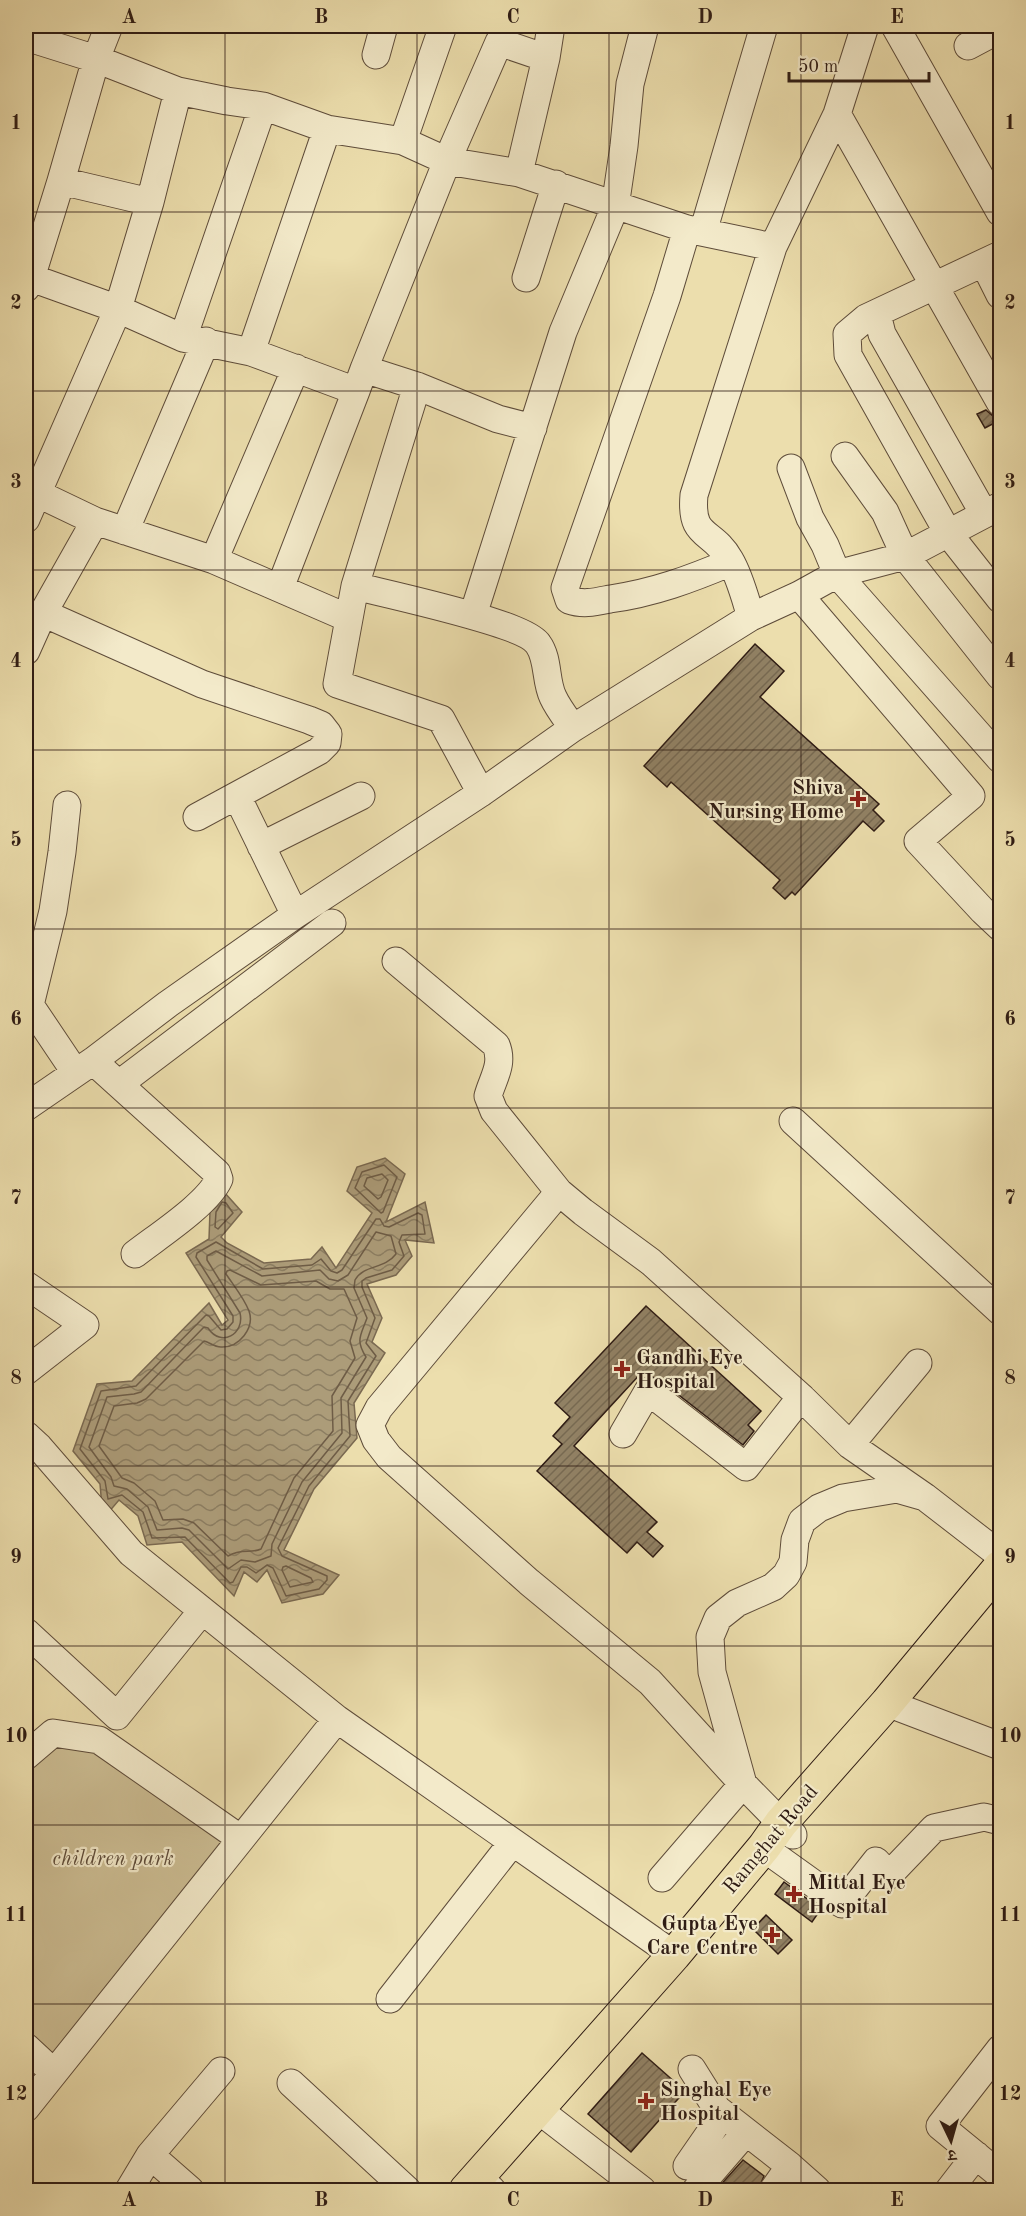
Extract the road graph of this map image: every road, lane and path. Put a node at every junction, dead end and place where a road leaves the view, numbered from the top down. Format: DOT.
graph roads {
  1 [pos="109,26"];
  2 [pos="384,26"];
  3 [pos="443,26"];
  4 [pos="551,26"];
  5 [pos="645,26"];
  6 [pos="764,26"];
  7 [pos="865,26"];
  8 [pos="895,26"];
  9 [pos="1000,29"];
  10 [pos="26,37"];
  11 [pos="968,46"];
  12 [pos="376,55"];
  13 [pos="546,58"];
  14 [pos="96,59"];
  15 [pos="178,91"];
  16 [pos="263,106"];
  17 [pos="837,114"];
  18 [pos="327,129"];
  19 [pos="403,141"];
  20 [pos="447,161"];
  21 [pos="519,173"];
  22 [pos="60,181"];
  23 [pos="556,184"];
  24 [pos="150,202"];
  25 [pos="615,207"];
  26 [pos="1000,212"];
  27 [pos="695,231"];
  28 [pos="772,247"];
  29 [pos="997,274"];
  30 [pos="526,278"];
  31 [pos="27,281"];
  32 [pos="934,285"];
  33 [pos="118,309"];
  34 [pos="878,314"];
  35 [pos="194,339"];
  36 [pos="251,352"];
  37 [pos="296,368"];
  38 [pos="360,380"];
  39 [pos="417,386"];
  40 [pos="1000,402"];
  41 [pos="533,428"];
  42 [pos="845,456"];
  43 [pos="791,468"];
  44 [pos="31,490"];
  45 [pos="995,511"];
  46 [pos="26,519"];
  47 [pos="96,521"];
  48 [pos="125,531"];
  49 [pos="948,533"];
  50 [pos="905,556"];
  51 [pos="214,560"];
  52 [pos="731,562"];
  53 [pos="837,574"];
  54 [pos="355,586"];
  55 [pos="280,588"];
  56 [pos="798,595"];
  57 [pos="1000,599"];
  58 [pos="43,613"];
  59 [pos="473,615"];
  60 [pos="751,616"];
  61 [pos="348,618"];
  62 [pos="26,651"];
  63 [pos="1000,676"];
  64 [pos="573,728"];
  65 [pos="1000,759"];
  66 [pos="481,793"];
  67 [pos="237,796"];
  68 [pos="361,796"];
  69 [pos="67,805"];
  70 [pos="197,817"];
  71 [pos="261,846"];
  72 [pos="995,911"];
  73 [pos="295,915"];
  74 [pos="332,923"];
  75 [pos="396,961"];
  76 [pos="28,1004"];
  77 [pos="84,1066"];
  78 [pos="119,1084"];
  79 [pos="26,1107"];
  80 [pos="793,1121"];
  81 [pos="559,1192"];
  82 [pos="135,1254"];
  83 [pos="26,1285"];
  84 [pos="1000,1311"];
  85 [pos="918,1363"];
  86 [pos="26,1371"];
  87 [pos="801,1397"];
  88 [pos="623,1434"];
  89 [pos="26,1436"];
  90 [pos="850,1445"];
  91 [pos="925,1497"];
  92 [pos="1000,1555"];
  93 [pos="1000,1567"];
  94 [pos="1000,1595"];
  95 [pos="202,1611"];
  96 [pos="26,1632"];
  97 [pos="895,1706"];
  98 [pos="337,1719"];
  99 [pos="998,1742"];
  100 [pos="26,1756"];
  101 [pos="743,1784"];
  102 [pos="1000,1821"];
  103 [pos="783,1838"];
  104 [pos="241,1839"];
  105 [pos="512,1843"];
  106 [pos="662,1878"];
  107 [pos="674,1955"];
  108 [pos="390,1999"];
  109 [pos="617,2030"];
  110 [pos="26,2047"];
  111 [pos="1000,2049"];
  112 [pos="692,2069"];
  113 [pos="221,2071"];
  114 [pos="54,2073"];
  115 [pos="291,2083"];
  116 [pos="26,2108"];
  117 [pos="723,2114"];
  118 [pos="549,2118"];
  119 [pos="746,2132"];
  120 [pos="150,2155"];
  121 [pos="976,2155"];
  122 [pos="790,2166"];
  123 [pos="1000,2175"];
  124 [pos="692,2178"];
  125 [pos="129,2190"];
  126 [pos="190,2190"];
  127 [pos="407,2190"];
  128 [pos="484,2190"];
  129 [pos="642,2190"];
  130 [pos="773,2190"];
  131 [pos="817,2190"];
  132 [pos="949,2190"];
  1 -- 14 [label="street"];
  2 -- 12 [label="street"];
  3 -- 19 [label="street"];
  4 -- 13 [label="street"];
  5 -- 25 [label="street"];
  6 -- 27 [label="street"];
  7 -- 17 [label="street"];
  8 -- 26 [label="street"];
  9 -- 11 [label="street"];
  10 -- 14 [label="street"];
  13 -- 20 [label="street"];
  13 -- 21 [label="street"];
  14 -- 15 [label="street"];
  14 -- 22 [label="street"];
  15 -- 16 [label="street"];
  15 -- 24 [label="street"];
  16 -- 18 [label="street"];
  16 -- 35 [label="street"];
  17 -- 28 [label="street"];
  17 -- 32 [label="street"];
  18 -- 19 [label="street"];
  18 -- 36 [label="street"];
  19 -- 20 [label="street"];
  20 -- 21 [label="street"];
  20 -- 38 [label="street"];
  21 -- 23 [label="street"];
  22 -- 24 [label="street"];
  22 -- 31 [label="street"];
  23 -- 25 [label="street"];
  23 -- 30 [label="street"];
  24 -- 33 [label="street"];
  25 -- 27 [label="street"];
  25 -- 41 [label="street"];
  27 -- 28 [label="street"];
  27 -- 52 [label="street"];
  28 -- 52 [label="street"];
  29 -- 32 [label="street"];
  31 -- 33 [label="street"];
  32 -- 34 [label="street"];
  32 -- 40 [label="street"];
  33 -- 35 [label="street"];
  33 -- 44 [label="street"];
  34 -- 45 [label="street"];
  34 -- 49 [label="street"];
  35 -- 36 [label="street"];
  35 -- 48 [label="street"];
  36 -- 37 [label="street"];
  37 -- 38 [label="street"];
  37 -- 51 [label="street"];
  38 -- 39 [label="street"];
  38 -- 55 [label="street"];
  39 -- 41 [label="street"];
  39 -- 54 [label="street"];
  41 -- 59 [label="street"];
  42 -- 50 [label="street"];
  43 -- 53 [label="street"];
  44 -- 46 [label="street"];
  44 -- 47 [label="street"];
  45 -- 49 [label="street"];
  47 -- 48 [label="street"];
  47 -- 58 [label="street"];
  48 -- 51 [label="street"];
  49 -- 50 [label="street"];
  49 -- 57 [label="street"];
  50 -- 53 [label="street"];
  50 -- 63 [label="street"];
  51 -- 55 [label="street"];
  52 -- 60 [label="street"];
  53 -- 56 [label="street"];
  53 -- 65 [label="street"];
  54 -- 59 [label="street"];
  54 -- 61 [label="street"];
  55 -- 61 [label="street"];
  56 -- 60 [label="street"];
  56 -- 72 [label="street"];
  58 -- 62 [label="street"];
  58 -- 67 [label="street"];
  59 -- 64 [label="street"];
  60 -- 64 [label="street"];
  61 -- 66 [label="street"];
  64 -- 66 [label="street"];
  66 -- 73 [label="street"];
  67 -- 70 [label="street"];
  67 -- 71 [label="street"];
  68 -- 71 [label="street"];
  69 -- 76 [label="street"];
  71 -- 73 [label="street"];
  73 -- 77 [label="street"];
  74 -- 78 [label="street"];
  75 -- 81 [label="street"];
  76 -- 77 [label="street"];
  77 -- 78 [label="street"];
  77 -- 79 [label="street"];
  78 -- 82 [label="street"];
  80 -- 84 [label="street"];
  81 -- 87 [label="street"];
  81 -- 101 [label="street"];
  83 -- 86 [label="street"];
  85 -- 90 [label="street"];
  87 -- 88 [label="street"];
  87 -- 90 [label="street"];
  89 -- 95 [label="street"];
  90 -- 91 [label="street"];
  91 -- 92 [label="street"];
  91 -- 101 [label="street"];
  93 -- 97 [label="main road, Ramghat Road"];
  94 -- 97 [label="main road, Ramghat Road"];
  95 -- 96 [label="street"];
  95 -- 98 [label="street"];
  97 -- 99 [label="street"];
  97 -- 103 [label="main road, Ramghat Road"];
  98 -- 104 [label="street"];
  98 -- 105 [label="street"];
  100 -- 104 [label="street"];
  101 -- 103 [label="street"];
  101 -- 106 [label="street"];
  102 -- 103 [label="street"];
  103 -- 107 [label="main road, Ramghat Road"];
  103 -- 109 [label="main road, Ramghat Road"];
  104 -- 114 [label="street"];
  105 -- 107 [label="street"];
  105 -- 108 [label="street"];
  107 -- 109 [label="main road, Ramghat Road"];
  109 -- 118 [label="main road, Ramghat Road"];
  109 -- 128 [label="main road, Ramghat Road"];
  110 -- 114 [label="street"];
  111 -- 121 [label="street"];
  112 -- 117 [label="street"];
  113 -- 120 [label="street"];
  114 -- 116 [label="street"];
  115 -- 127 [label="street"];
  117 -- 119 [label="street"];
  117 -- 124 [label="street"];
  118 -- 128 [label="main road, Ramghat Road"];
  118 -- 129 [label="street"];
  119 -- 122 [label="street"];
  119 -- 124 [label="street"];
  120 -- 125 [label="street"];
  120 -- 126 [label="street"];
  121 -- 123 [label="street"];
  121 -- 132 [label="street"];
  122 -- 130 [label="street"];
  122 -- 131 [label="street"];
}
